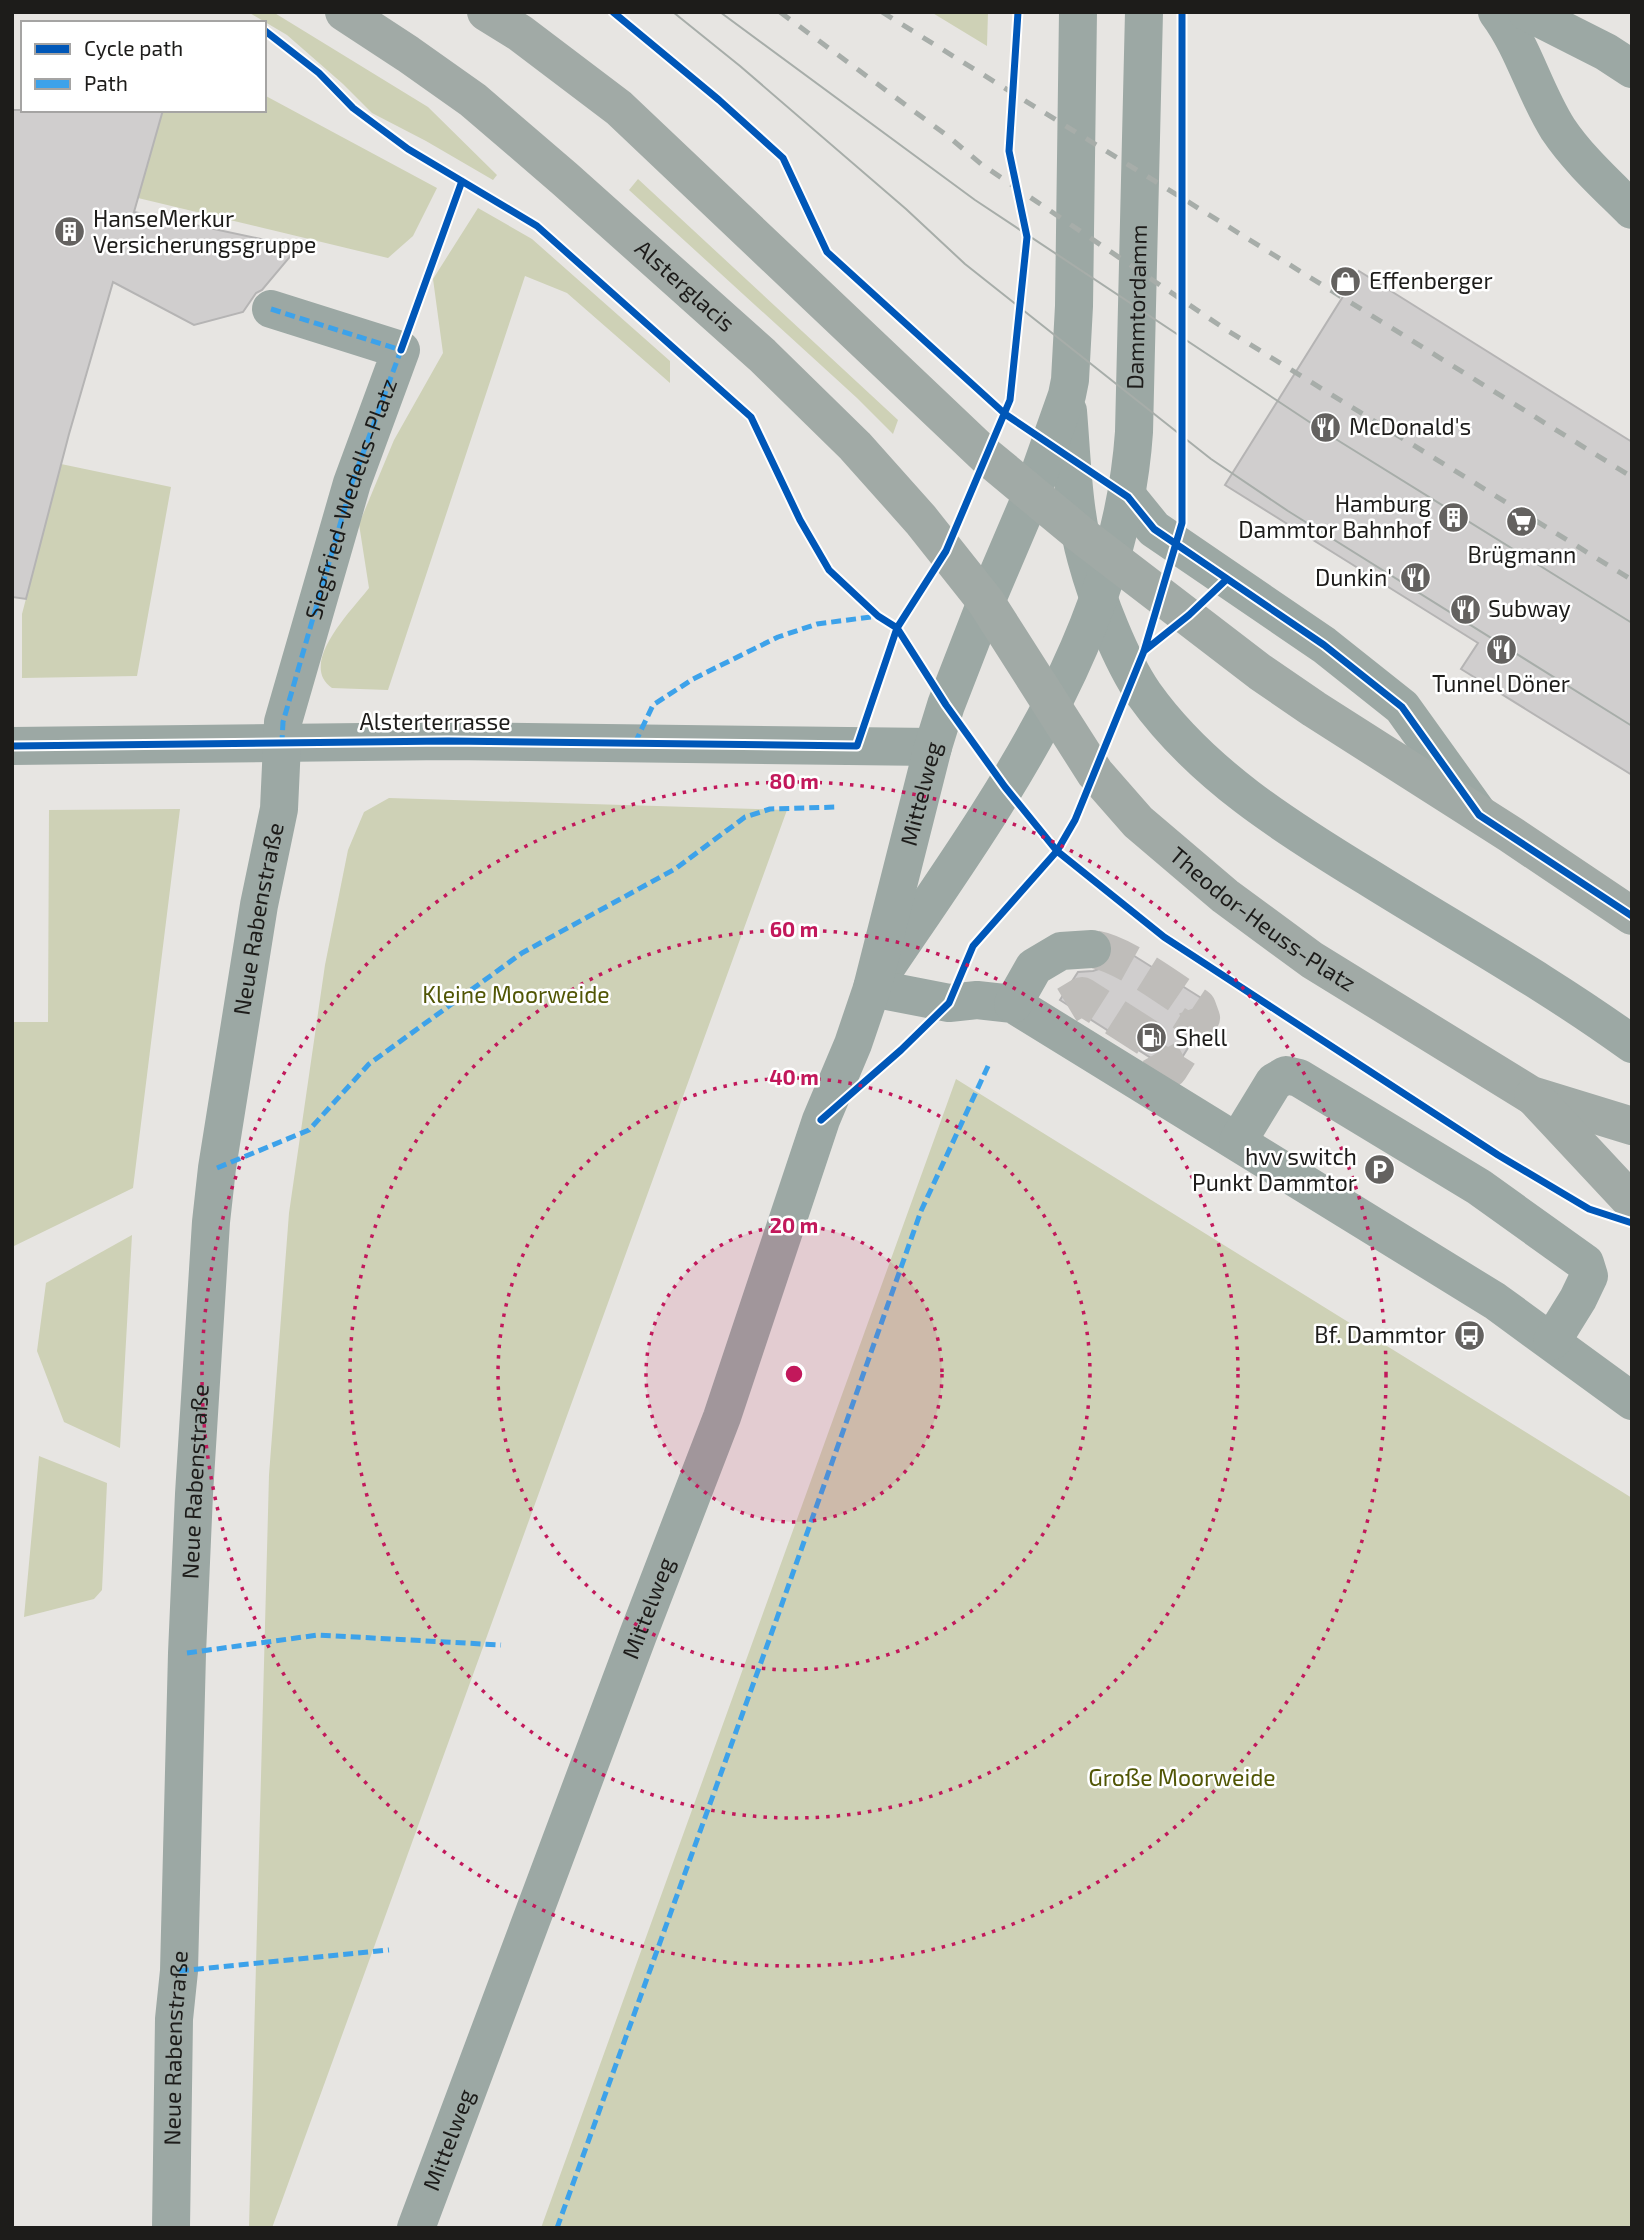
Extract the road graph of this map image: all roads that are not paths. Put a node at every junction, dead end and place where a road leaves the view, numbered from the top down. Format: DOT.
graph roads {
  1 [pos="344,12"];
  2 [pos="486,12"];
  3 [pos="1078,12"];
  4 [pos="1144,12"];
  5 [pos="1497,12"];
  6 [pos="1527,12"];
  7 [pos="1632,69"];
  8 [pos="1632,210"];
  9 [pos="271,309"];
  10 [pos="1067,395"];
  11 [pos="1032,494"];
  12 [pos="1128,497"];
  13 [pos="1080,534"];
  14 [pos="1112,558"];
  15 [pos="1099,599"];
  16 [pos="986,601"];
  17 [pos="1053,707"];
  18 [pos="282,741"];
  19 [pos="12,746"];
  20 [pos="933,747"];
  21 [pos="1479,816"];
  22 [pos="1632,916"];
  23 [pos="1092,949"];
  24 [pos="872,988"];
  25 [pos="1040,1009"];
  26 [pos="1623,1035"];
  27 [pos="1531,1095"];
  28 [pos="1632,1126"];
  29 [pos="1238,1141"];
  30 [pos="1632,1202"];
  31 [pos="1552,1341"];
  32 [pos="1632,1401"];
  33 [pos="170,2228"];
  34 [pos="416,2228"];
  1 -- 16 [label="main road, Alsterglacis"];
  2 -- 11 [label="main road"];
  3 -- 10 [label="street"];
  4 -- 12 [label="street, Dammtordamm"];
  5 -- 8 [label="street"];
  6 -- 7 [label="street"];
  9 -- 18 [label="street, Siegfried-Wedells-Platz"];
  10 -- 11 [label="street"];
  10 -- 13 [label="street"];
  11 -- 13 [label="main road"];
  11 -- 16 [label="street"];
  12 -- 14 [label="street, Dammtordamm"];
  12 -- 21 [label="street"];
  13 -- 14 [label="main road"];
  13 -- 15 [label="street"];
  14 -- 15 [label="street, Dammtordamm"];
  14 -- 21 [label="main road"];
  15 -- 17 [label="street, Dammtordamm"];
  15 -- 26 [label="street"];
  16 -- 17 [label="main road, Theodor-Heuss-Platz"];
  16 -- 20 [label="street, Mittelweg"];
  17 -- 24 [label="street, Mittelweg"];
  17 -- 27 [label="main road, Theodor-Heuss-Platz"];
  18 -- 19 [label="street, Alsterterrasse"];
  18 -- 20 [label="street, Alsterterrasse"];
  18 -- 33 [label="street, Neue Rabenstraße"];
  20 -- 24 [label="street, Mittelweg"];
  21 -- 22 [label="main road"];
  23 -- 25 [label="street"];
  24 -- 25 [label="street"];
  24 -- 34 [label="street, Mittelweg"];
  25 -- 29 [label="street"];
  27 -- 28 [label="main road, Theodor-Heuss-Platz"];
  27 -- 30 [label="main road"];
  29 -- 31 [label="street"];
  29 -- 31 [label="street"];
  31 -- 32 [label="street"];
}
